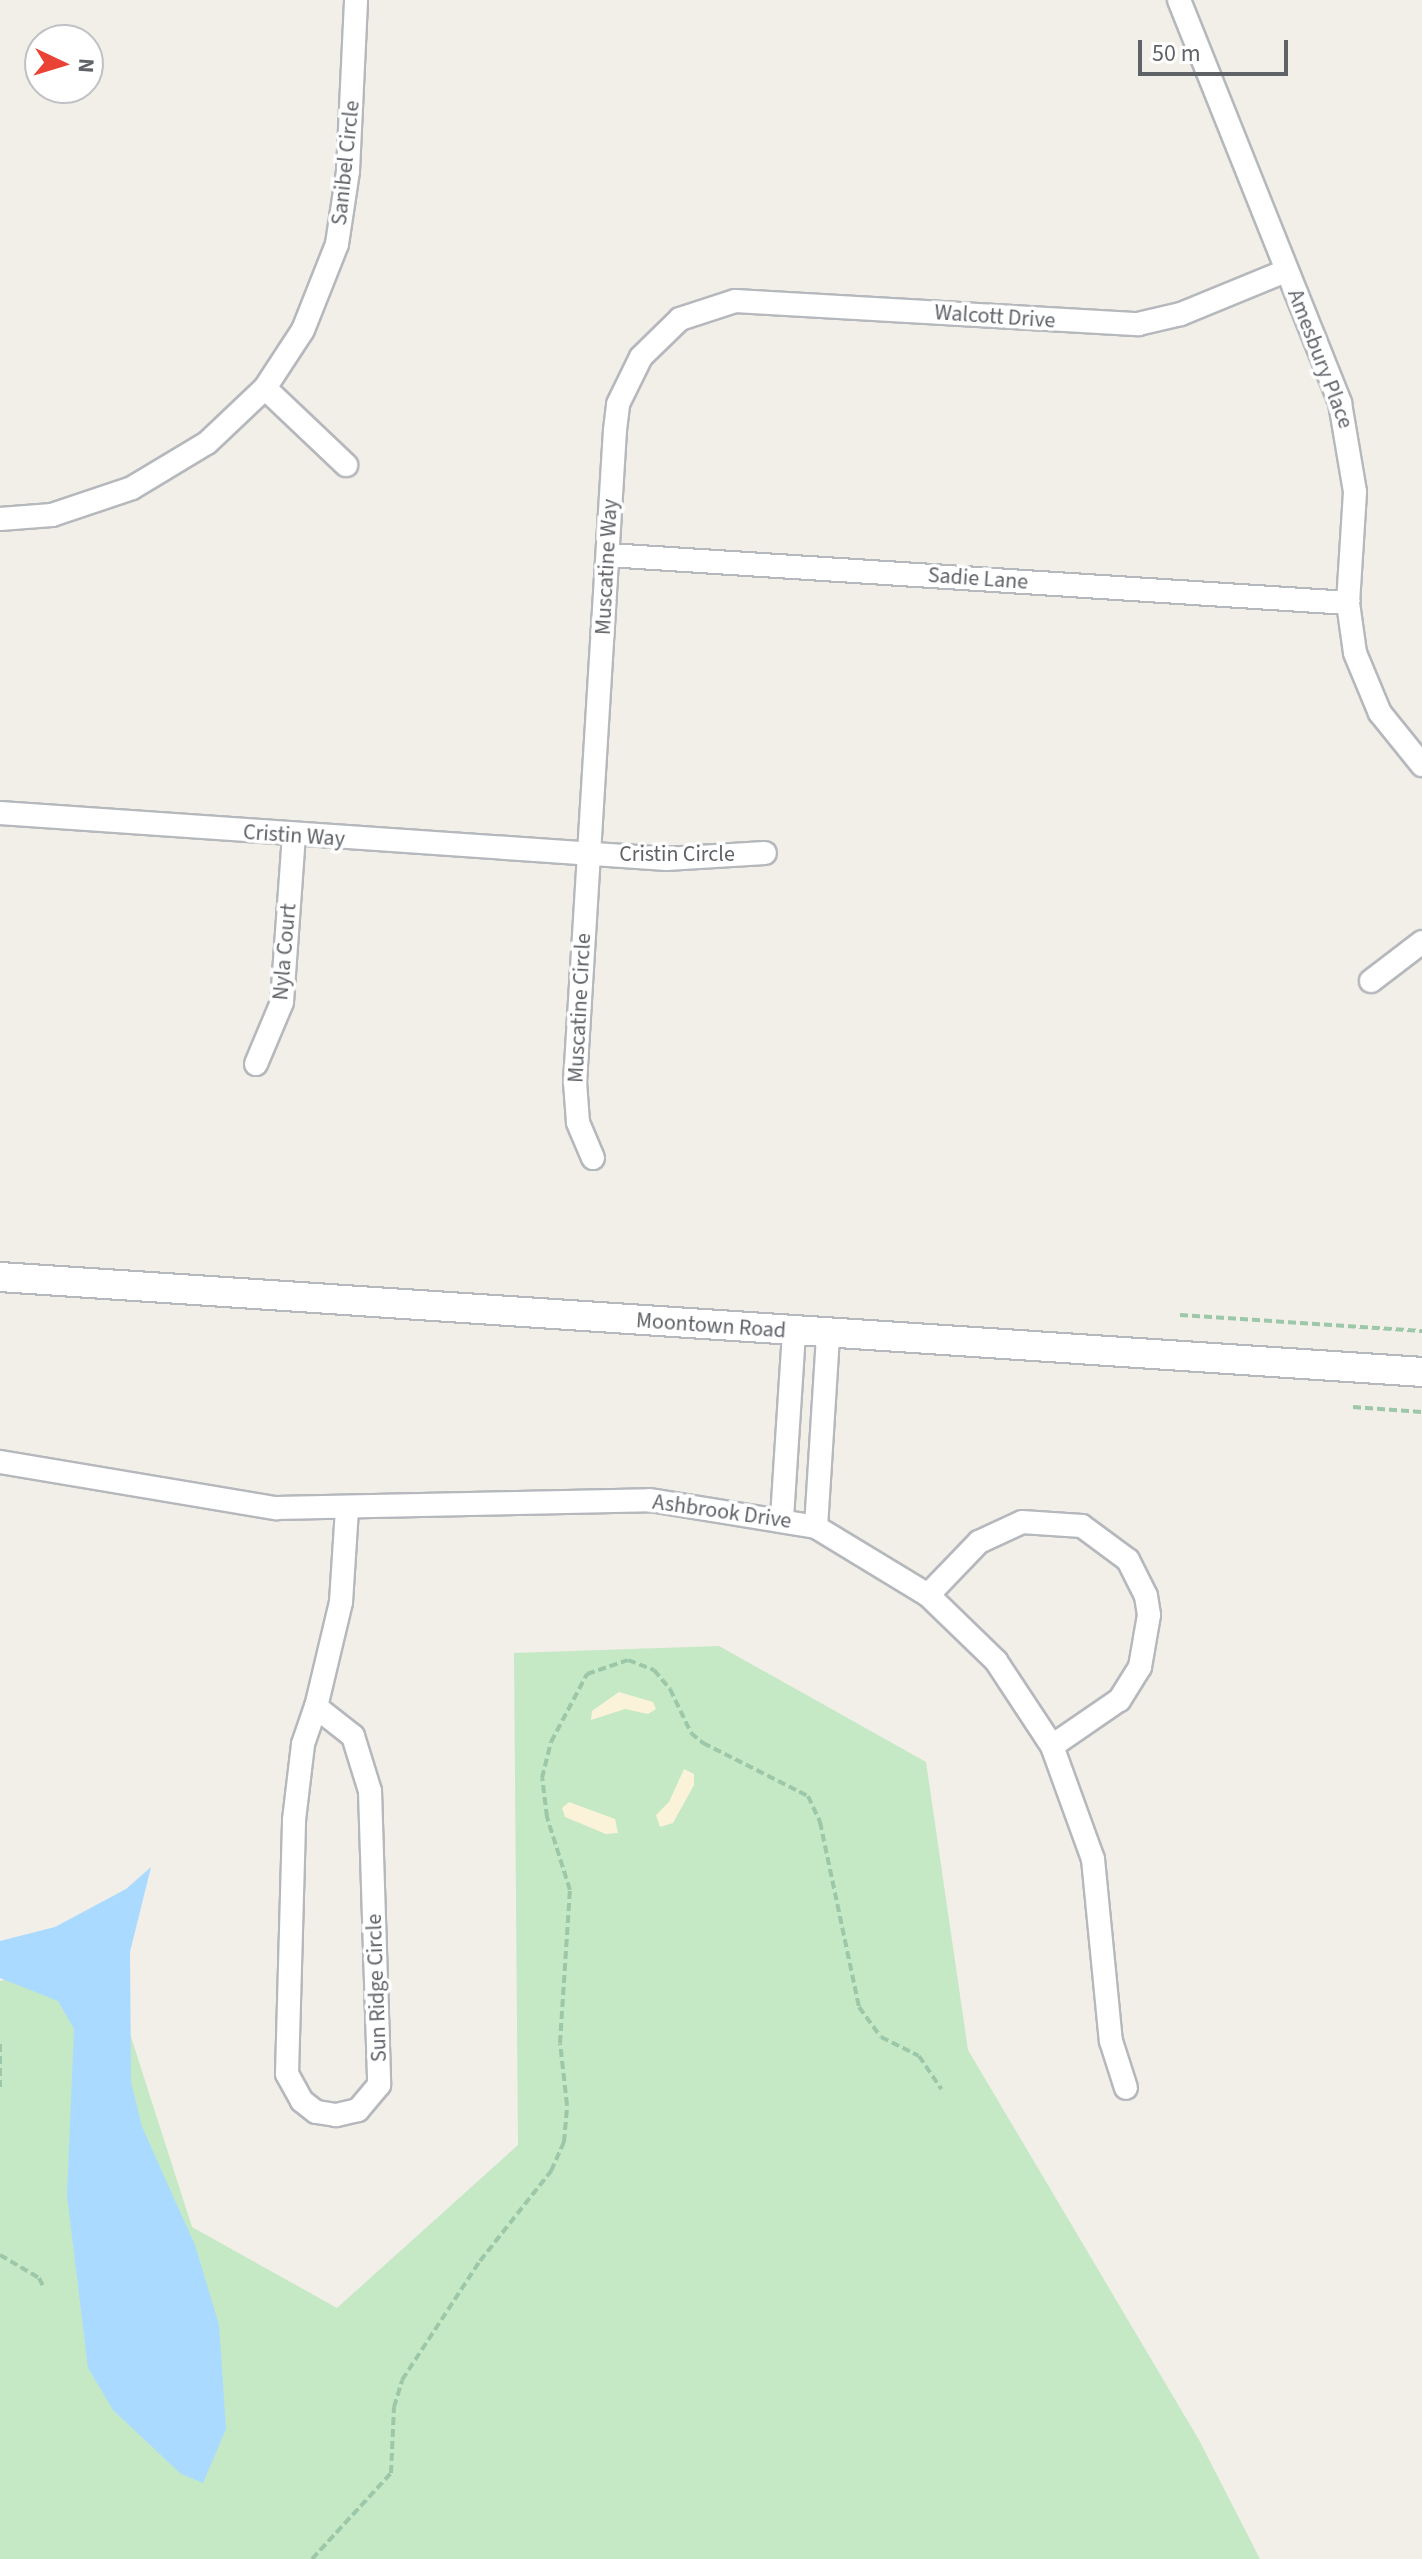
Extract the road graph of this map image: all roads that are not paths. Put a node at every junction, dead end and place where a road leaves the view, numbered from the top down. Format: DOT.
graph roads {
  1 [pos="356,0"];
  2 [pos="1179,0"];
  3 [pos="1286,271"];
  4 [pos="696,311"];
  5 [pos="265,388"];
  6 [pos="346,465"];
  7 [pos="0,519"];
  8 [pos="608,555"];
  9 [pos="1348,603"];
  10 [pos="1422,765"];
  11 [pos="0,813"];
  12 [pos="294,836"];
  13 [pos="765,853"];
  14 [pos="589,855"];
  15 [pos="1422,942"];
  16 [pos="1371,981"];
  17 [pos="256,1064"];
  18 [pos="593,1158"];
  19 [pos="0,1277"];
  20 [pos="794,1331"];
  21 [pos="828,1334"];
  22 [pos="1422,1372"];
  23 [pos="0,1462"];
  24 [pos="347,1509"];
  25 [pos="782,1518"];
  26 [pos="816,1527"];
  27 [pos="928,1595"];
  28 [pos="316,1707"];
  29 [pos="1052,1746"];
  30 [pos="1126,2088"];
  1 -- 5 [label="street, Sanibel Circle"];
  2 -- 3 [label="street, Amesbury Place"];
  3 -- 4 [label="street, Walcott Drive"];
  3 -- 9 [label="street, Amesbury Place"];
  4 -- 8 [label="street, Muscatine Way"];
  5 -- 6 [label="street"];
  5 -- 7 [label="street, Sanibel Circle"];
  8 -- 9 [label="street, Sadie Lane"];
  8 -- 14 [label="street, Muscatine Way"];
  9 -- 10 [label="street, Amesbury Place"];
  11 -- 12 [label="street, Cristin Way"];
  12 -- 14 [label="street, Cristin Way"];
  12 -- 17 [label="street, Nyla Court"];
  13 -- 14 [label="street, Cristin Circle"];
  14 -- 18 [label="street, Muscatine Circle"];
  15 -- 16 [label="street"];
  19 -- 20 [label="street, Moontown Road"];
  20 -- 21 [label="street, Moontown Road"];
  20 -- 25 [label="street"];
  21 -- 22 [label="street, Moontown Road"];
  21 -- 26 [label="street"];
  23 -- 24 [label="street, Ashbrook Drive"];
  24 -- 25 [label="street, Ashbrook Drive"];
  24 -- 28 [label="street, Sun Ridge Circle"];
  25 -- 26 [label="street, Ashbrook Drive"];
  26 -- 27 [label="street, Ashbrook Drive"];
  27 -- 29 [label="street, Ashbrook Drive"];
  27 -- 29 [label="street"];
  28 -- 28 [label="street, Sun Ridge Circle"];
  29 -- 30 [label="street, Ashbrook Drive"];
}
